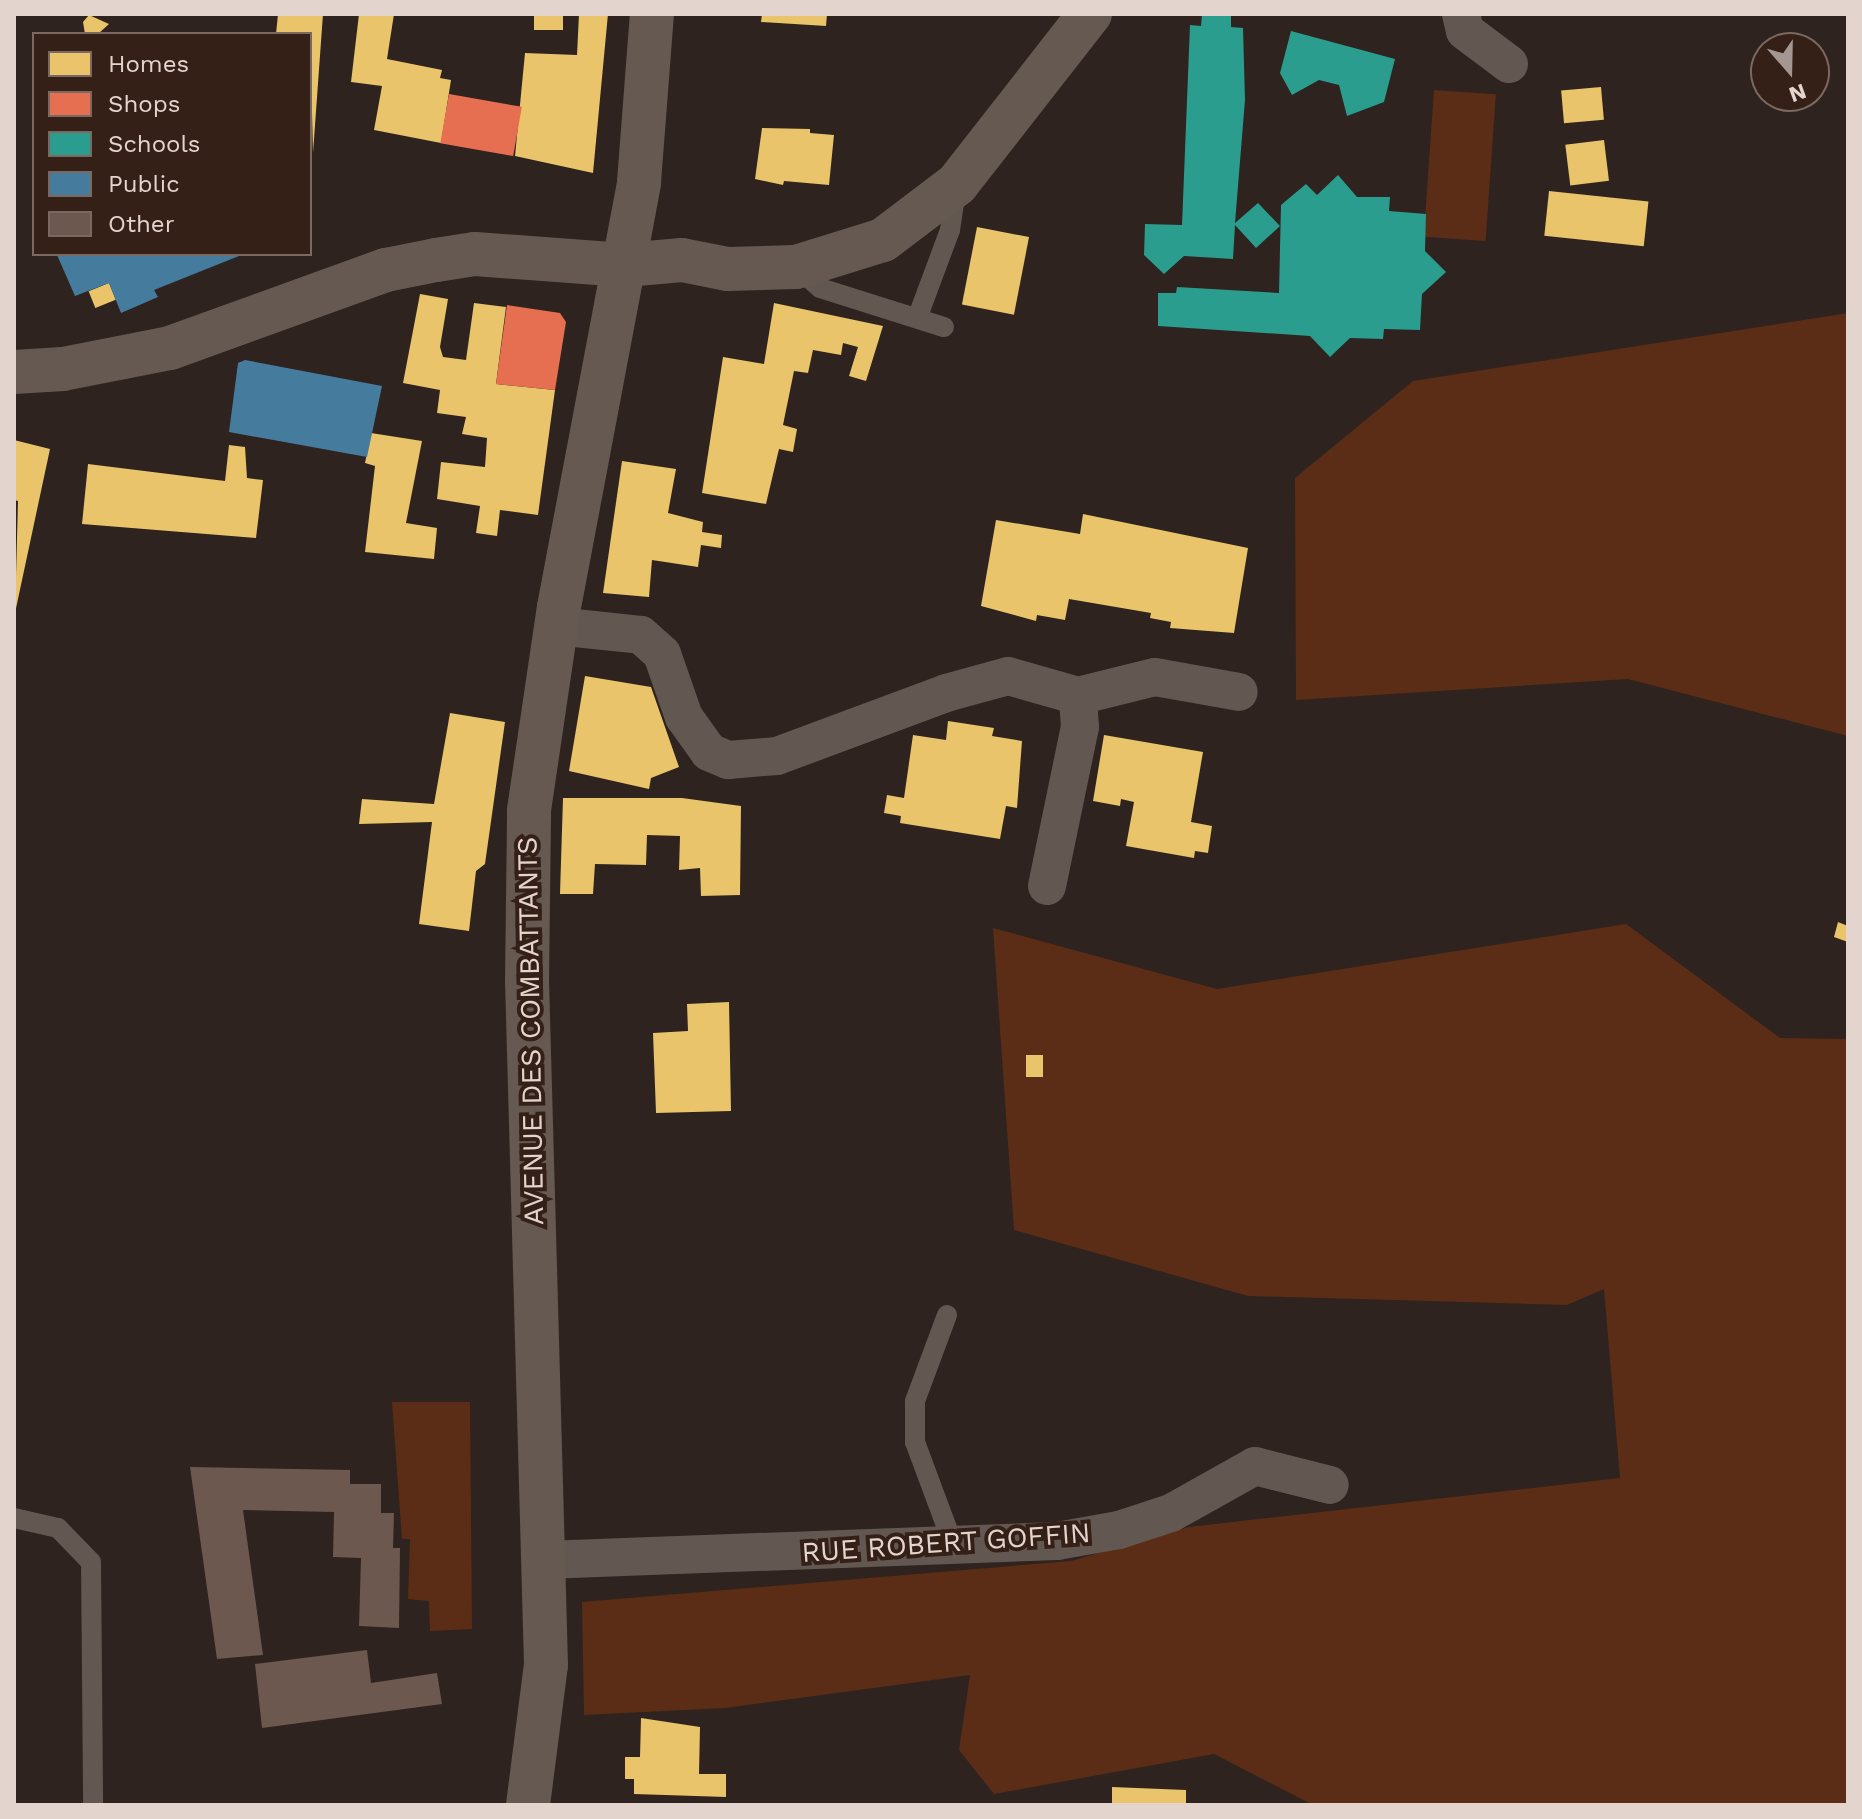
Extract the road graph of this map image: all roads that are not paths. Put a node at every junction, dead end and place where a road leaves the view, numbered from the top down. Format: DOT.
graph roads {
  1 [pos="652,14"];
  2 [pos="1090,14"];
  3 [pos="1461,14"];
  4 [pos="1509,64"];
  5 [pos="957,184"];
  6 [pos="625,265"];
  7 [pos="796,267"];
  8 [pos="918,316"];
  9 [pos="944,327"];
  10 [pos="14,372"];
  11 [pos="556,626"];
  12 [pos="1239,692"];
  13 [pos="1078,696"];
  14 [pos="1047,886"];
  15 [pos="947,1315"];
  16 [pos="1330,1485"];
  17 [pos="14,1518"];
  18 [pos="954,1547"];
  19 [pos="544,1560"];
  20 [pos="93,1805"];
  21 [pos="528,1805"];
  1 -- 6 [label="main road, AVENUE DES COMBATTANTS"];
  2 -- 5 [label="main road"];
  3 -- 4 [label="street"];
  5 -- 7 [label="main road"];
  5 -- 8 [label="lane"];
  6 -- 7 [label="main road"];
  6 -- 10 [label="main road"];
  6 -- 11 [label="main road, AVENUE DES COMBATTANTS"];
  7 -- 8 [label="lane"];
  8 -- 9 [label="lane"];
  11 -- 13 [label="street"];
  11 -- 19 [label="main road, AVENUE DES COMBATTANTS"];
  12 -- 13 [label="street"];
  13 -- 14 [label="street"];
  15 -- 18 [label="lane"];
  16 -- 18 [label="street, RUE ROBERT GOFFIN"];
  17 -- 20 [label="lane"];
  18 -- 19 [label="street, RUE ROBERT GOFFIN"];
  19 -- 21 [label="main road, AVENUE DES COMBATTANTS"];
}
